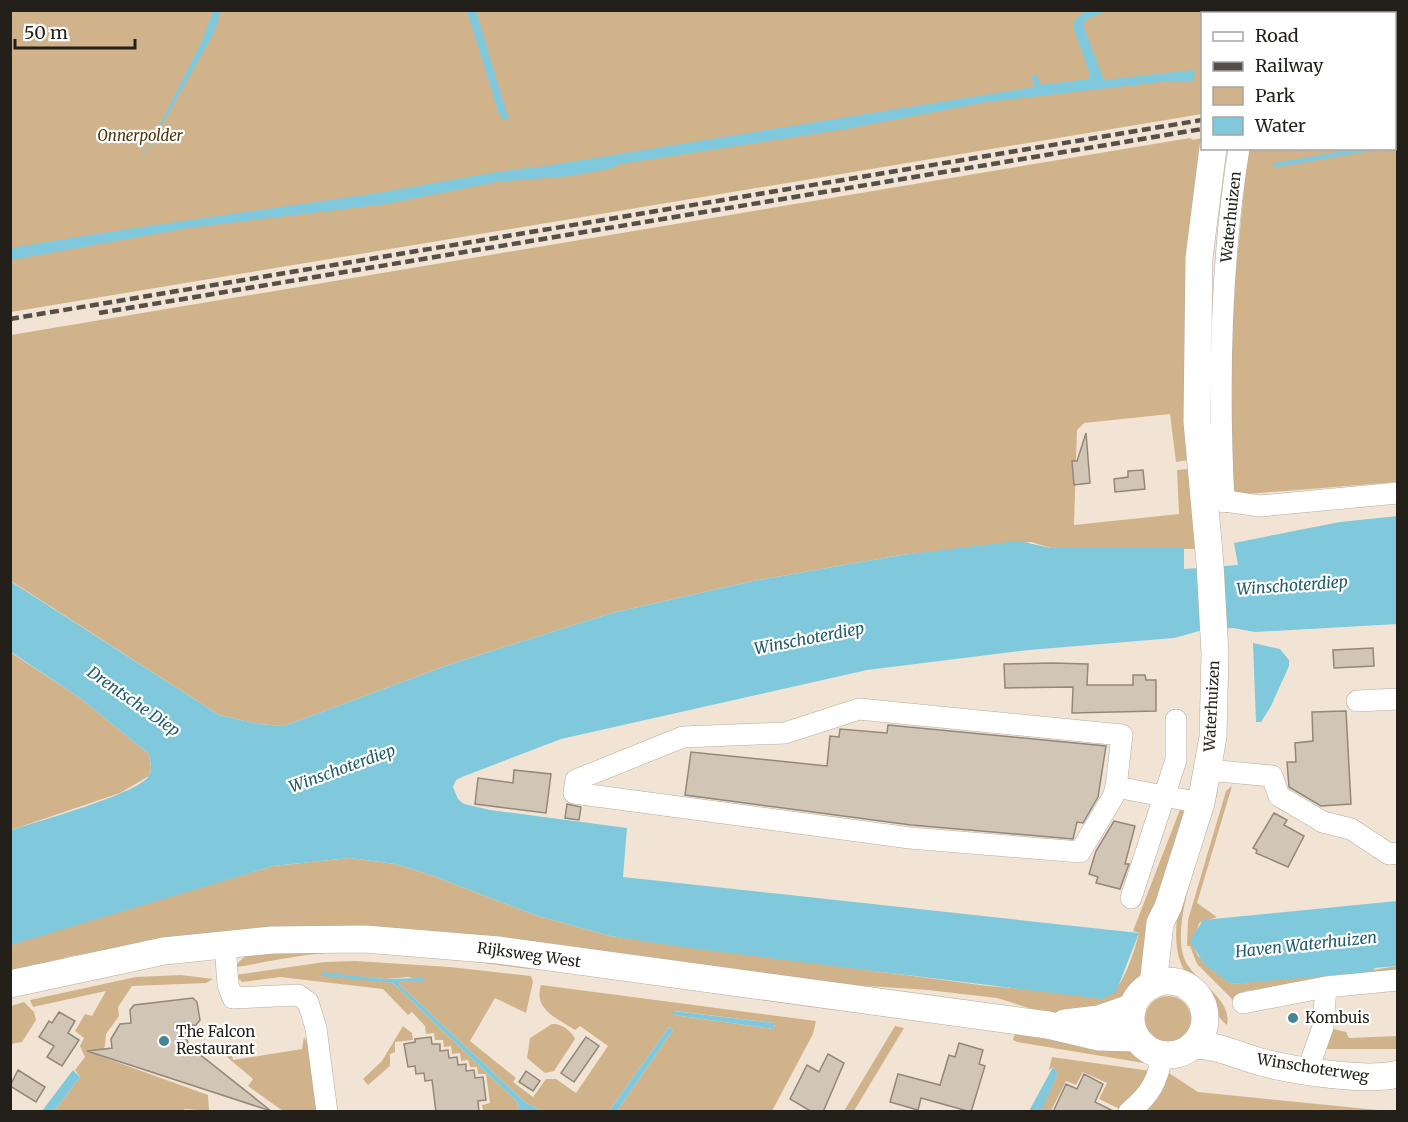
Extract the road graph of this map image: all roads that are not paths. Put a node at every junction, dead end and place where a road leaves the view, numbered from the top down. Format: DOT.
graph roads {
  1 [pos="1213,150"];
  2 [pos="1239,150"];
  3 [pos="1398,493"];
  4 [pos="1214,501"];
  5 [pos="1398,699"];
  6 [pos="1357,701"];
  7 [pos="1176,720"];
  8 [pos="1208,770"];
  9 [pos="1116,787"];
  10 [pos="1162,796"];
  11 [pos="1201,803"];
  12 [pos="1398,853"];
  13 [pos="1131,898"];
  14 [pos="1168,907"];
  15 [pos="225,944"];
  16 [pos="1398,980"];
  17 [pos="10,984"];
  18 [pos="1153,985"];
  19 [pos="1183,985"];
  20 [pos="1326,987"];
  21 [pos="1243,1003"];
  22 [pos="1133,1007"];
  23 [pos="1205,1016"];
  24 [pos="1048,1025"];
  25 [pos="1137,1038"];
  26 [pos="1193,1045"];
  27 [pos="1162,1055"];
  28 [pos="1311,1058"];
  29 [pos="1398,1072"];
  30 [pos="327,1112"];
  31 [pos="1129,1112"];
  1 -- 4 [label="main road, Waterhuizen"];
  2 -- 4 [label="street, Waterhuizen"];
  3 -- 4 [label="street"];
  4 -- 8 [label="main road, Waterhuizen"];
  5 -- 6 [label="street"];
  7 -- 10 [label="street"];
  8 -- 11 [label="main road, Waterhuizen"];
  8 -- 12 [label="street"];
  9 -- 9 [label="street"];
  9 -- 10 [label="street"];
  10 -- 11 [label="street"];
  10 -- 13 [label="street"];
  11 -- 14 [label="main road, Waterhuizen"];
  14 -- 18 [label="main road, Waterhuizen"];
  14 -- 19 [label="main road, Waterhuizen"];
  15 -- 17 [label="main road, Rijksweg West"];
  15 -- 24 [label="main road, Rijksweg West"];
  15 -- 30 [label="street"];
  16 -- 20 [label="street"];
  18 -- 19 [label="main road"];
  18 -- 22 [label="main road"];
  19 -- 23 [label="main road"];
  20 -- 21 [label="street"];
  20 -- 28 [label="street, Winschoterweg"];
  22 -- 24 [label="main road, Rijksweg West"];
  22 -- 25 [label="main road"];
  23 -- 26 [label="main road"];
  23 -- 28 [label="main road, Winschoterweg"];
  24 -- 25 [label="main road, Rijksweg West"];
  25 -- 27 [label="main road"];
  26 -- 27 [label="main road"];
  26 -- 29 [label="main road, Winschoterweg"];
  27 -- 31 [label="street"];
  28 -- 29 [label="main road, Winschoterweg"];
}
